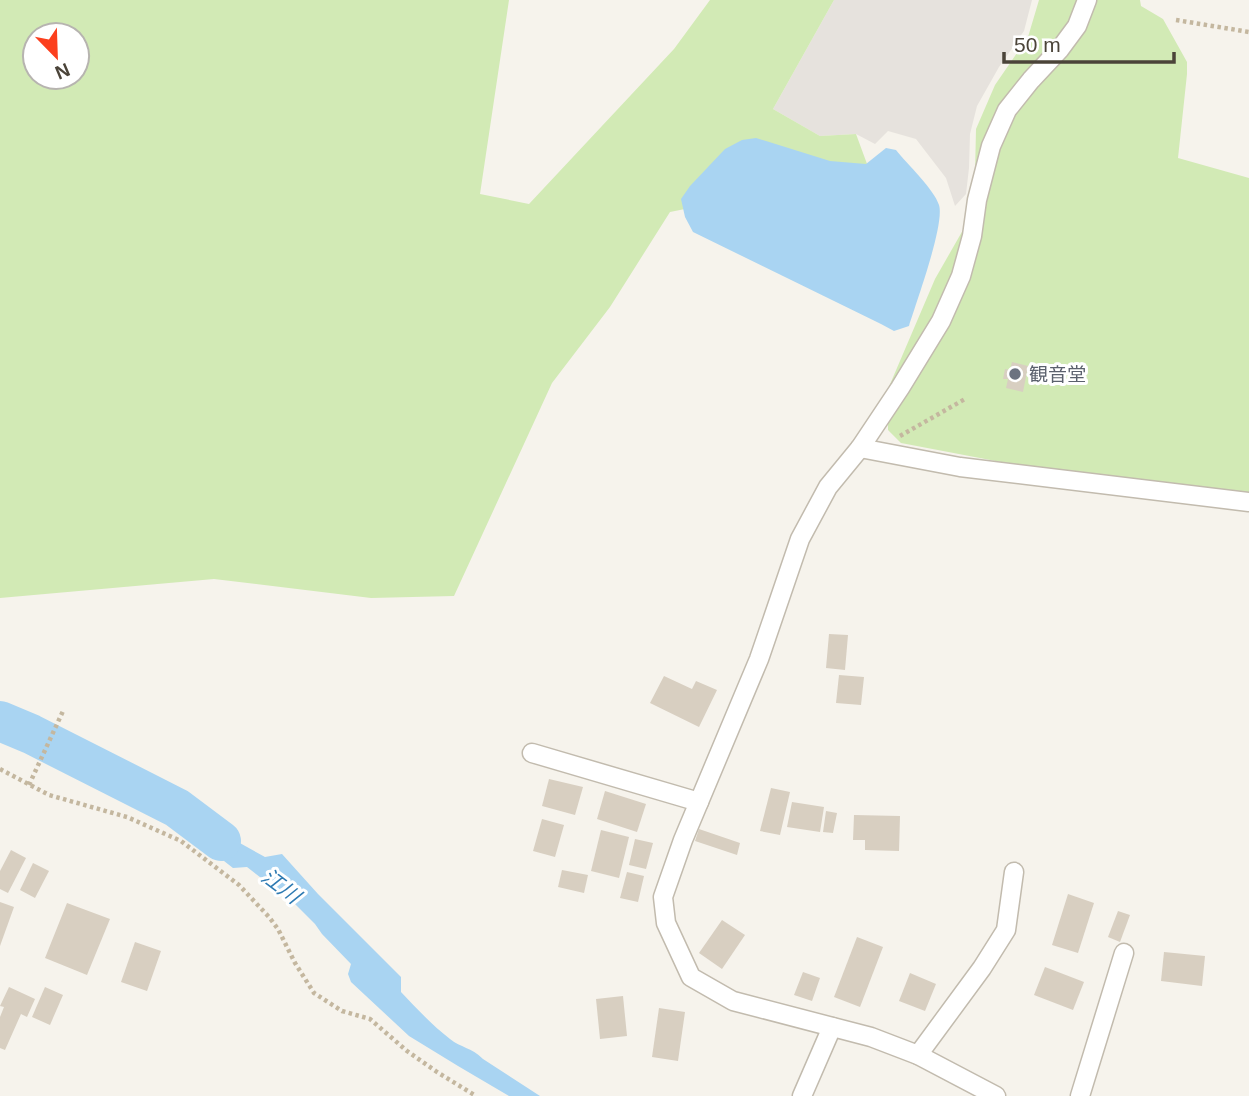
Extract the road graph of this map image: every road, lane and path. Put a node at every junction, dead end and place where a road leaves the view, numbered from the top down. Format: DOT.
graph roads {
  1 [pos="1087,0"];
  2 [pos="1176,20"];
  3 [pos="1249,32"];
  4 [pos="965,399"];
  5 [pos="867,449"];
  6 [pos="1249,502"];
  7 [pos="63,711"];
  8 [pos="532,753"];
  9 [pos="0,769"];
  10 [pos="30,783"];
  11 [pos="699,802"];
  12 [pos="1014,872"];
  13 [pos="1124,953"];
  14 [pos="832,1027"];
  15 [pos="918,1055"];
  16 [pos="476,1096"];
  17 [pos="802,1096"];
  18 [pos="996,1096"];
  19 [pos="1080,1096"];
  1 -- 5 [label="street"];
  2 -- 3 [label="path"];
  4 -- 5 [label="path"];
  5 -- 6 [label="street"];
  5 -- 11 [label="street"];
  7 -- 10 [label="path"];
  8 -- 11 [label="street"];
  9 -- 10 [label="path"];
  10 -- 16 [label="path"];
  11 -- 14 [label="street"];
  12 -- 15 [label="street"];
  13 -- 19 [label="street"];
  14 -- 15 [label="street"];
  14 -- 17 [label="street"];
  15 -- 18 [label="street"];
}
